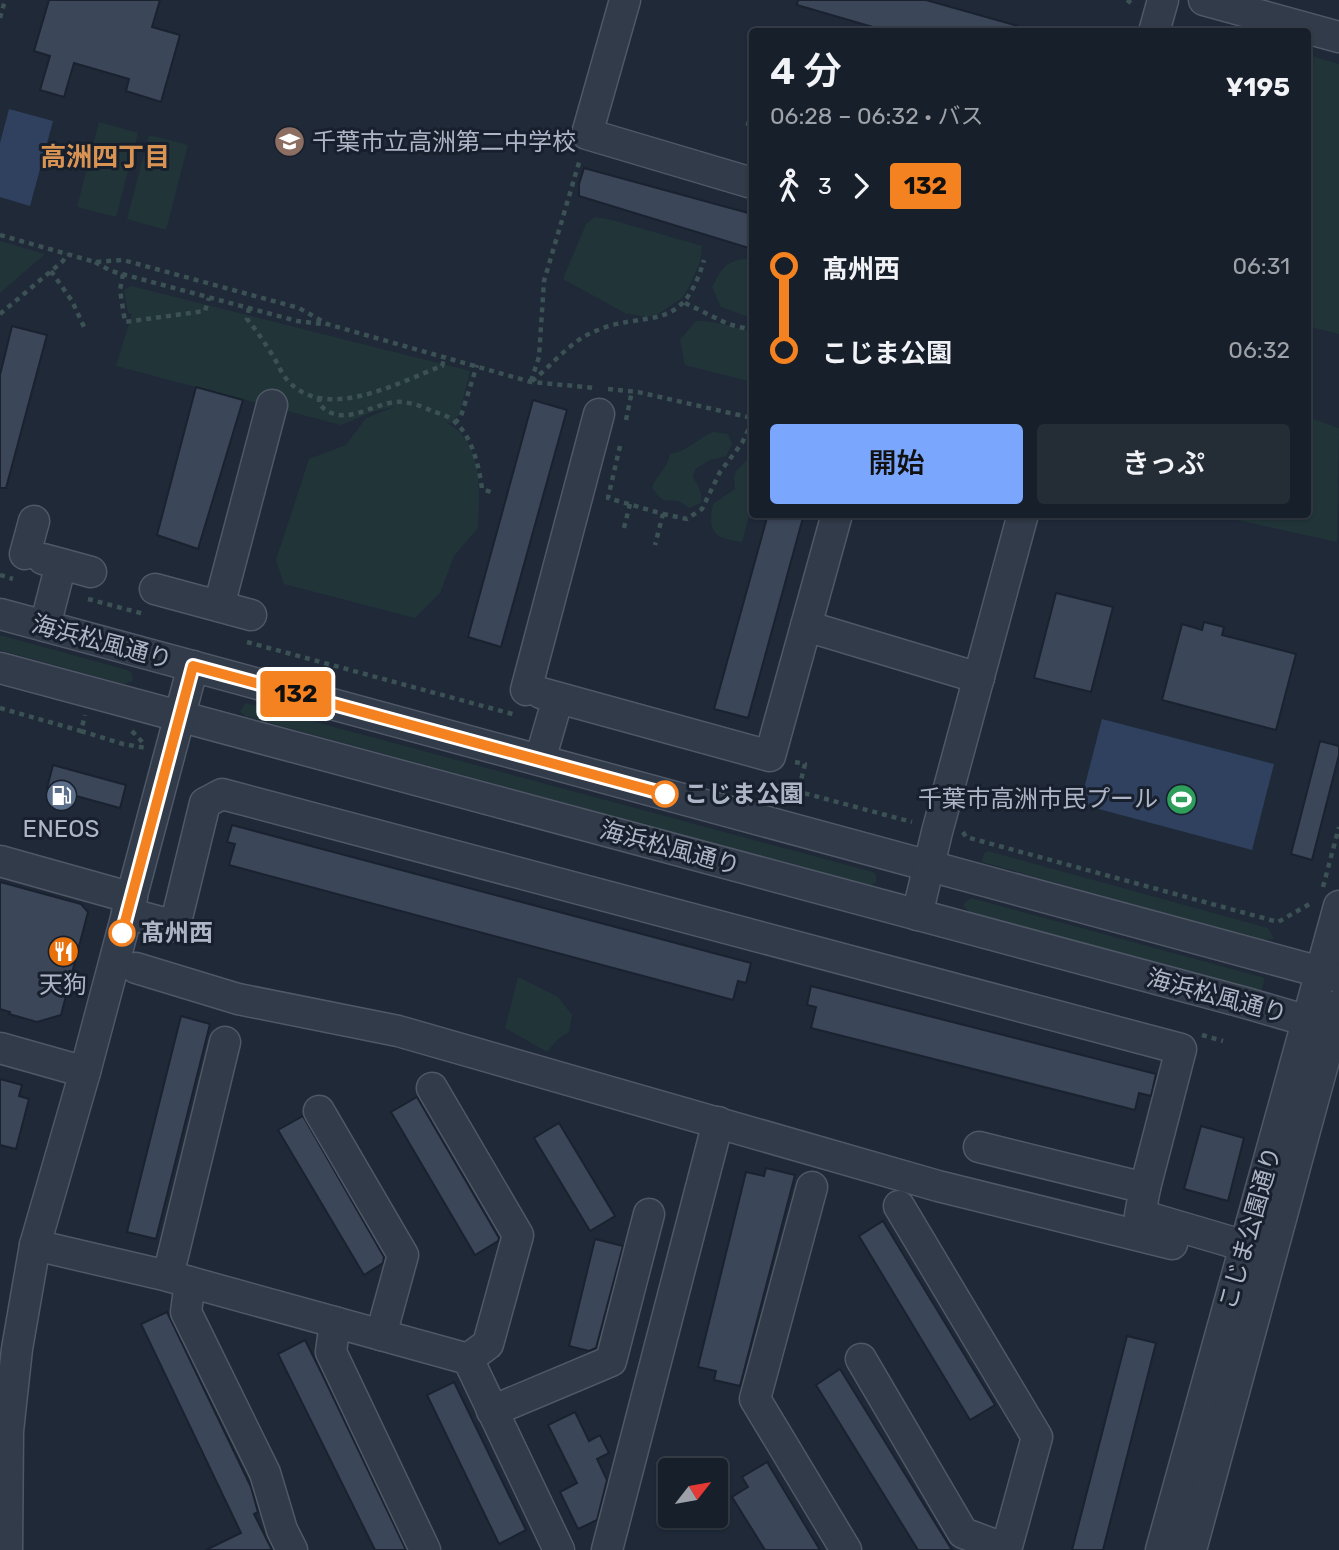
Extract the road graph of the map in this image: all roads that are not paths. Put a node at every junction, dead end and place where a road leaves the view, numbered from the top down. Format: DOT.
graph roads {
  1 [pos="625,0"];
  2 [pos="1163,0"];
  3 [pos="1204,0"];
  4 [pos="1155,28"];
  5 [pos="1306,28"];
  6 [pos="1311,29"];
  7 [pos="1339,37"];
  8 [pos="749,182"];
  9 [pos="272,405"];
  10 [pos="612,419"];
  11 [pos="836,518"];
  12 [pos="1022,518"];
  13 [pos="34,521"];
  14 [pos="43,559"];
  15 [pos="83,584"];
  16 [pos="151,602"];
  17 [pos="219,606"];
  18 [pos="0,614"];
  19 [pos="251,615"];
  20 [pos="45,626"];
  21 [pos="806,626"];
  22 [pos="193,666"];
  23 [pos="0,668"];
  24 [pos="979,678"];
  25 [pos="536,699"];
  26 [pos="181,717"];
  27 [pos="540,760"];
  28 [pos="0,861"];
  29 [pos="929,865"];
  30 [pos="130,905"];
  31 [pos="1339,906"];
  32 [pos="917,915"];
  33 [pos="136,968"];
  34 [pos="1330,974"];
  35 [pos="1330,1021"];
  36 [pos="225,1042"];
  37 [pos="0,1048"];
  38 [pos="85,1072"];
  39 [pos="432,1088"];
  40 [pos="319,1111"];
  41 [pos="718,1122"];
  42 [pos="979,1147"];
  43 [pos="812,1187"];
  44 [pos="1145,1188"];
  45 [pos="899,1206"];
  46 [pos="649,1214"];
  47 [pos="1172,1244"];
  48 [pos="35,1245"];
  49 [pos="1245,1246"];
  50 [pos="179,1279"];
  51 [pos="335,1322"];
  52 [pos="381,1335"];
  53 [pos="468,1359"];
  54 [pos="861,1359"];
  55 [pos="492,1411"];
  56 [pos="7,1550"];
  57 [pos="292,1550"];
  58 [pos="425,1550"];
  59 [pos="559,1550"];
  60 [pos="607,1550"];
  61 [pos="846,1550"];
  62 [pos="1006,1550"];
  63 [pos="1161,1550"];
  64 [pos="1191,1550"];
  1 -- 8 [label="street"];
  2 -- 4 [label="street"];
  3 -- 5 [label="street"];
  6 -- 7 [label="street"];
  9 -- 17 [label="street"];
  10 -- 25 [label="street"];
  11 -- 21 [label="street"];
  12 -- 24 [label="street"];
  13 -- 14 [label="street"];
  14 -- 15 [label="street"];
  14 -- 20 [label="street"];
  16 -- 17 [label="street"];
  17 -- 19 [label="street"];
  18 -- 20 [label="street, 海浜松風通り"];
  20 -- 22 [label="street, 海浜松風通り"];
  21 -- 24 [label="street"];
  21 -- 25 [label="street"];
  22 -- 26 [label="street"];
  22 -- 27 [label="street, 海浜松風通り"];
  23 -- 26 [label="street, 海浜松風通り"];
  24 -- 29 [label="street"];
  25 -- 27 [label="street"];
  26 -- 30 [label="street"];
  26 -- 32 [label="street, 海浜松風通り"];
  27 -- 29 [label="street, 海浜松風通り"];
  28 -- 30 [label="street"];
  29 -- 32 [label="street"];
  29 -- 34 [label="street, 海浜松風通り"];
  30 -- 38 [label="street"];
  30 -- 44 [label="street"];
  31 -- 34 [label="street, こじま公園通り"];
  32 -- 35 [label="street, 海浜松風通り"];
  33 -- 41 [label="street"];
  34 -- 35 [label="street, こじま公園通り"];
  35 -- 49 [label="street, こじま公園通り"];
  35 -- 64 [label="street, こじま公園通り"];
  36 -- 50 [label="street"];
  37 -- 38 [label="street"];
  38 -- 48 [label="street"];
  39 -- 53 [label="street"];
  40 -- 52 [label="street"];
  41 -- 47 [label="street"];
  41 -- 60 [label="street"];
  42 -- 44 [label="street"];
  43 -- 61 [label="street"];
  44 -- 49 [label="street"];
  45 -- 62 [label="street"];
  46 -- 55 [label="street"];
  48 -- 50 [label="street"];
  48 -- 56 [label="street"];
  49 -- 63 [label="street, こじま公園通り"];
  50 -- 51 [label="street"];
  50 -- 57 [label="street"];
  51 -- 52 [label="street"];
  51 -- 58 [label="street"];
  52 -- 53 [label="street"];
  53 -- 55 [label="street"];
  54 -- 62 [label="street"];
  55 -- 59 [label="street"];
}
